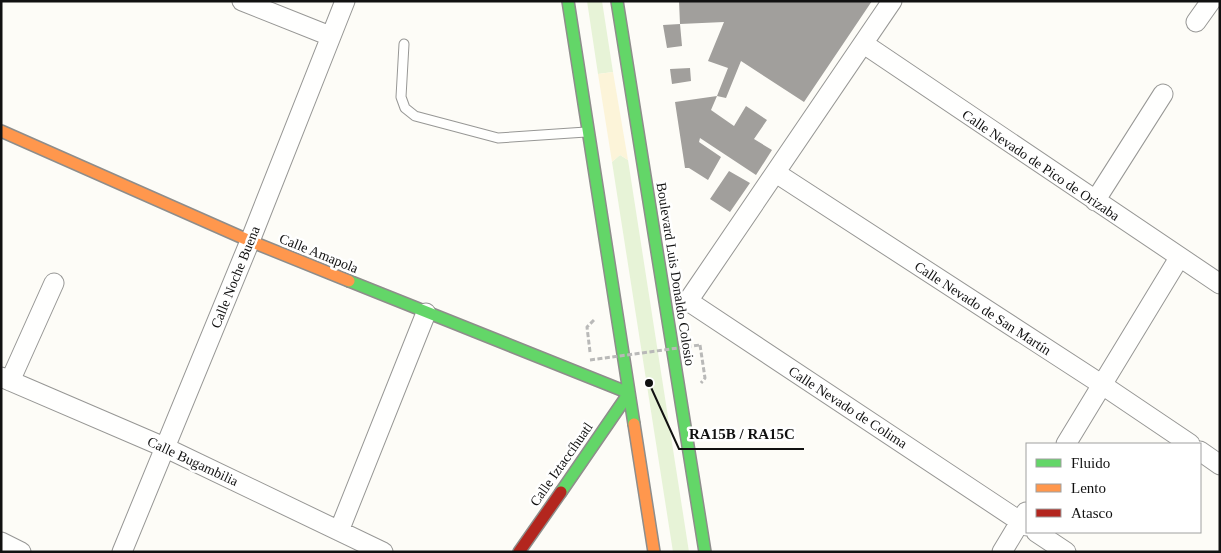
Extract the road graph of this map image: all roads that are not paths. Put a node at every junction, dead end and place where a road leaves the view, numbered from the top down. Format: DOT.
graph roads {
  1 [pos="242,1"];
  2 [pos="345,1"];
  3 [pos="568,1"];
  4 [pos="617,1"];
  5 [pos="892,1"];
  6 [pos="1211,1"];
  7 [pos="1196,22"];
  8 [pos="330,36"];
  9 [pos="404,44"];
  10 [pos="864,44"];
  11 [pos="1163,94"];
  12 [pos="1,131"];
  13 [pos="589,132"];
  14 [pos="776,173"];
  15 [pos="1095,201"];
  16 [pos="250,241"];
  17 [pos="1178,258"];
  18 [pos="54,283"];
  19 [pos="1220,284"];
  20 [pos="688,301"];
  21 [pos="666,308"];
  22 [pos="426,314"];
  23 [pos="6,378"];
  24 [pos="1101,384"];
  25 [pos="629,393"];
  26 [pos="1067,443"];
  27 [pos="1189,443"];
  28 [pos="164,447"];
  29 [pos="1201,452"];
  30 [pos="1220,465"];
  31 [pos="1025,519"];
  32 [pos="339,531"];
  33 [pos="1038,533"];
  34 [pos="1,542"];
  35 [pos="21,552"];
  36 [pos="122,552"];
  37 [pos="383,552"];
  38 [pos="518,552"];
  39 [pos="654,552"];
  40 [pos="705,552"];
  41 [pos="1002,552"];
  42 [pos="1066,552"];
  1 -- 8 [label="street"];
  2 -- 8 [label="street, Calle Noche Buena"];
  3 -- 13 [label="main road"];
  4 -- 21 [label="main road, Boulevard Luis Donaldo Colosio"];
  5 -- 10 [label="street"];
  6 -- 7 [label="street"];
  8 -- 16 [label="street, Calle Noche Buena"];
  9 -- 13 [label="lane"];
  10 -- 14 [label="street"];
  10 -- 15 [label="street, Calle Nevado de Pico de Orizaba"];
  11 -- 15 [label="street"];
  12 -- 16 [label="main road, Calle Amapola"];
  13 -- 25 [label="main road"];
  14 -- 20 [label="street"];
  14 -- 24 [label="street, Calle Nevado de San Martín"];
  15 -- 17 [label="street, Calle Nevado de Pico de Orizaba"];
  16 -- 22 [label="main road, Calle Amapola"];
  16 -- 28 [label="street, Calle Noche Buena"];
  17 -- 19 [label="street, Calle Nevado de Pico de Orizaba"];
  17 -- 24 [label="street"];
  18 -- 23 [label="street"];
  20 -- 21 [label="street"];
  20 -- 31 [label="street, Calle Nevado de Colima"];
  21 -- 40 [label="main road, Boulevard Luis Donaldo Colosio"];
  22 -- 25 [label="main road, Calle Amapola"];
  22 -- 32 [label="street"];
  23 -- 28 [label="street, Calle Bugambilia"];
  24 -- 26 [label="street"];
  24 -- 27 [label="street, Calle Nevado de San Martín"];
  25 -- 38 [label="main road, Calle Iztaccíhuatl"];
  25 -- 39 [label="main road"];
  28 -- 32 [label="street, Calle Bugambilia"];
  28 -- 36 [label="street, Calle Noche Buena"];
  29 -- 30 [label="street"];
  31 -- 41 [label="street"];
  32 -- 37 [label="street, Calle Bugambilia"];
  33 -- 42 [label="street"];
  34 -- 35 [label="street"];
}
